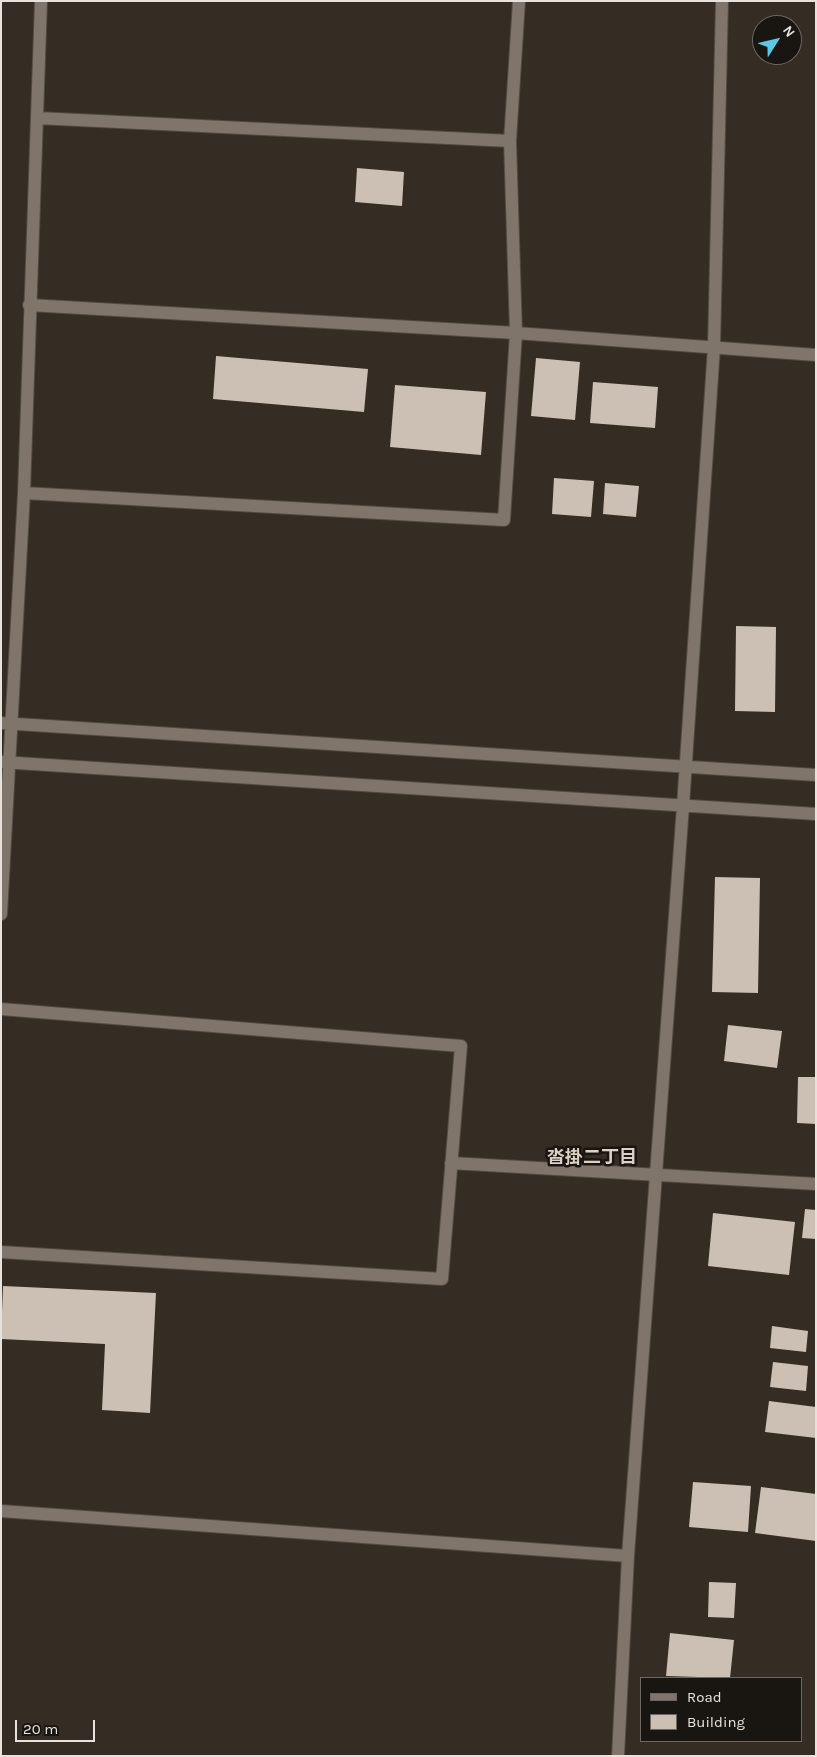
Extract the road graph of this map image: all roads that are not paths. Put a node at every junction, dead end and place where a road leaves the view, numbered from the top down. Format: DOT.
graph roads {
  1 [pos="41,1"];
  2 [pos="519,1"];
  3 [pos="722,1"];
  4 [pos="37,118"];
  5 [pos="510,141"];
  6 [pos="29,305"];
  7 [pos="516,334"];
  8 [pos="714,347"];
  9 [pos="816,355"];
  10 [pos="24,493"];
  11 [pos="7,723"];
  12 [pos="6,762"];
  13 [pos="686,766"];
  14 [pos="816,775"];
  15 [pos="683,806"];
  16 [pos="816,814"];
  17 [pos="1,914"];
  18 [pos="1,1009"];
  19 [pos="451,1163"];
  20 [pos="656,1174"];
  21 [pos="816,1184"];
  22 [pos="1,1252"];
  23 [pos="1,1511"];
  24 [pos="628,1556"];
  25 [pos="618,1756"];
  1 -- 4 [label="street"];
  2 -- 5 [label="street"];
  3 -- 8 [label="street"];
  4 -- 5 [label="street"];
  4 -- 6 [label="street"];
  5 -- 7 [label="street"];
  6 -- 7 [label="street"];
  6 -- 10 [label="street"];
  7 -- 8 [label="street"];
  7 -- 10 [label="street"];
  8 -- 9 [label="street"];
  8 -- 13 [label="street"];
  10 -- 11 [label="street"];
  11 -- 12 [label="street"];
  11 -- 13 [label="street"];
  12 -- 15 [label="street"];
  12 -- 17 [label="street"];
  13 -- 14 [label="street"];
  13 -- 15 [label="street"];
  15 -- 16 [label="street"];
  15 -- 20 [label="street"];
  18 -- 19 [label="street"];
  19 -- 20 [label="street"];
  19 -- 22 [label="street"];
  20 -- 21 [label="street"];
  20 -- 24 [label="street"];
  23 -- 24 [label="street"];
  24 -- 25 [label="street"];
}
